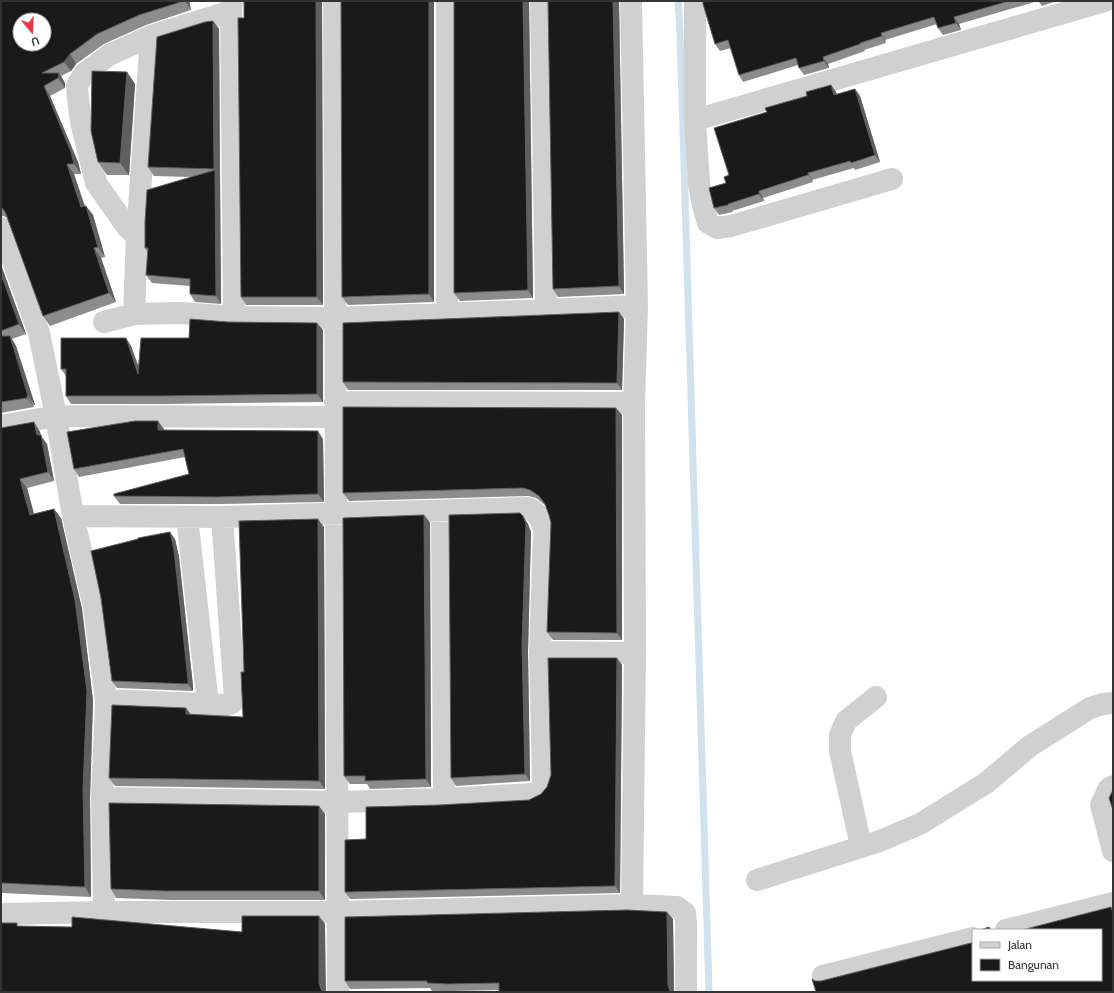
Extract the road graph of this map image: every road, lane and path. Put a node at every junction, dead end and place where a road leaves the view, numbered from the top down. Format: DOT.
graph roads {
  1 [pos="334,1"];
  2 [pos="447,1"];
  3 [pos="541,1"];
  4 [pos="631,1"];
  5 [pos="694,1"];
  6 [pos="1105,1"];
  7 [pos="232,6"];
  8 [pos="151,36"];
  9 [pos="695,120"];
  10 [pos="892,179"];
  11 [pos="1,228"];
  12 [pos="137,236"];
  13 [pos="637,306"];
  14 [pos="546,310"];
  15 [pos="134,314"];
  16 [pos="447,314"];
  17 [pos="234,317"];
  18 [pos="335,318"];
  19 [pos="104,322"];
  20 [pos="634,403"];
  21 [pos="336,409"];
  22 [pos="56,416"];
  23 [pos="1,426"];
  24 [pos="442,510"];
  25 [pos="336,513"];
  26 [pos="73,516"];
  27 [pos="187,517"];
  28 [pos="222,517"];
  29 [pos="540,652"];
  30 [pos="635,653"];
  31 [pos="876,697"];
  32 [pos="106,700"];
  33 [pos="1113,703"];
  34 [pos="208,704"];
  35 [pos="1113,786"];
  36 [pos="102,798"];
  37 [pos="444,799"];
  38 [pos="337,802"];
  39 [pos="861,846"];
  40 [pos="1113,851"];
  41 [pos="757,880"];
  42 [pos="1113,904"];
  43 [pos="632,905"];
  44 [pos="104,912"];
  45 [pos="337,912"];
  46 [pos="1,914"];
  47 [pos="1010,929"];
  48 [pos="972,938"];
  49 [pos="823,976"];
  50 [pos="338,992"];
  51 [pos="686,992"];
  1 -- 18 [label="street"];
  2 -- 16 [label="street"];
  3 -- 14 [label="street"];
  4 -- 13 [label="street"];
  5 -- 9 [label="street"];
  6 -- 9 [label="street"];
  7 -- 8 [label="street"];
  7 -- 17 [label="street"];
  8 -- 12 [label="street"];
  8 -- 12 [label="street"];
  9 -- 10 [label="street"];
  11 -- 22 [label="street"];
  12 -- 15 [label="street"];
  13 -- 14 [label="street"];
  13 -- 20 [label="street"];
  14 -- 16 [label="street"];
  15 -- 17 [label="street"];
  15 -- 19 [label="street"];
  16 -- 18 [label="street"];
  17 -- 18 [label="street"];
  18 -- 21 [label="street"];
  20 -- 21 [label="street"];
  20 -- 30 [label="street"];
  21 -- 22 [label="street"];
  21 -- 25 [label="street"];
  22 -- 23 [label="street"];
  22 -- 26 [label="street"];
  24 -- 25 [label="street"];
  24 -- 29 [label="street"];
  24 -- 37 [label="street"];
  25 -- 28 [label="street"];
  25 -- 38 [label="street"];
  26 -- 27 [label="street"];
  26 -- 32 [label="street"];
  27 -- 28 [label="street"];
  27 -- 34 [label="street"];
  28 -- 34 [label="street"];
  29 -- 30 [label="street"];
  29 -- 37 [label="street"];
  30 -- 43 [label="street"];
  31 -- 39 [label="street"];
  32 -- 34 [label="street"];
  32 -- 36 [label="street"];
  33 -- 39 [label="street"];
  35 -- 40 [label="street"];
  36 -- 38 [label="street"];
  36 -- 44 [label="street"];
  37 -- 38 [label="street"];
  38 -- 45 [label="street"];
  39 -- 41 [label="street"];
  42 -- 47 [label="street"];
  43 -- 45 [label="street"];
  43 -- 51 [label="street"];
  44 -- 45 [label="street"];
  44 -- 46 [label="street"];
  45 -- 50 [label="street"];
  48 -- 49 [label="street"];
}
